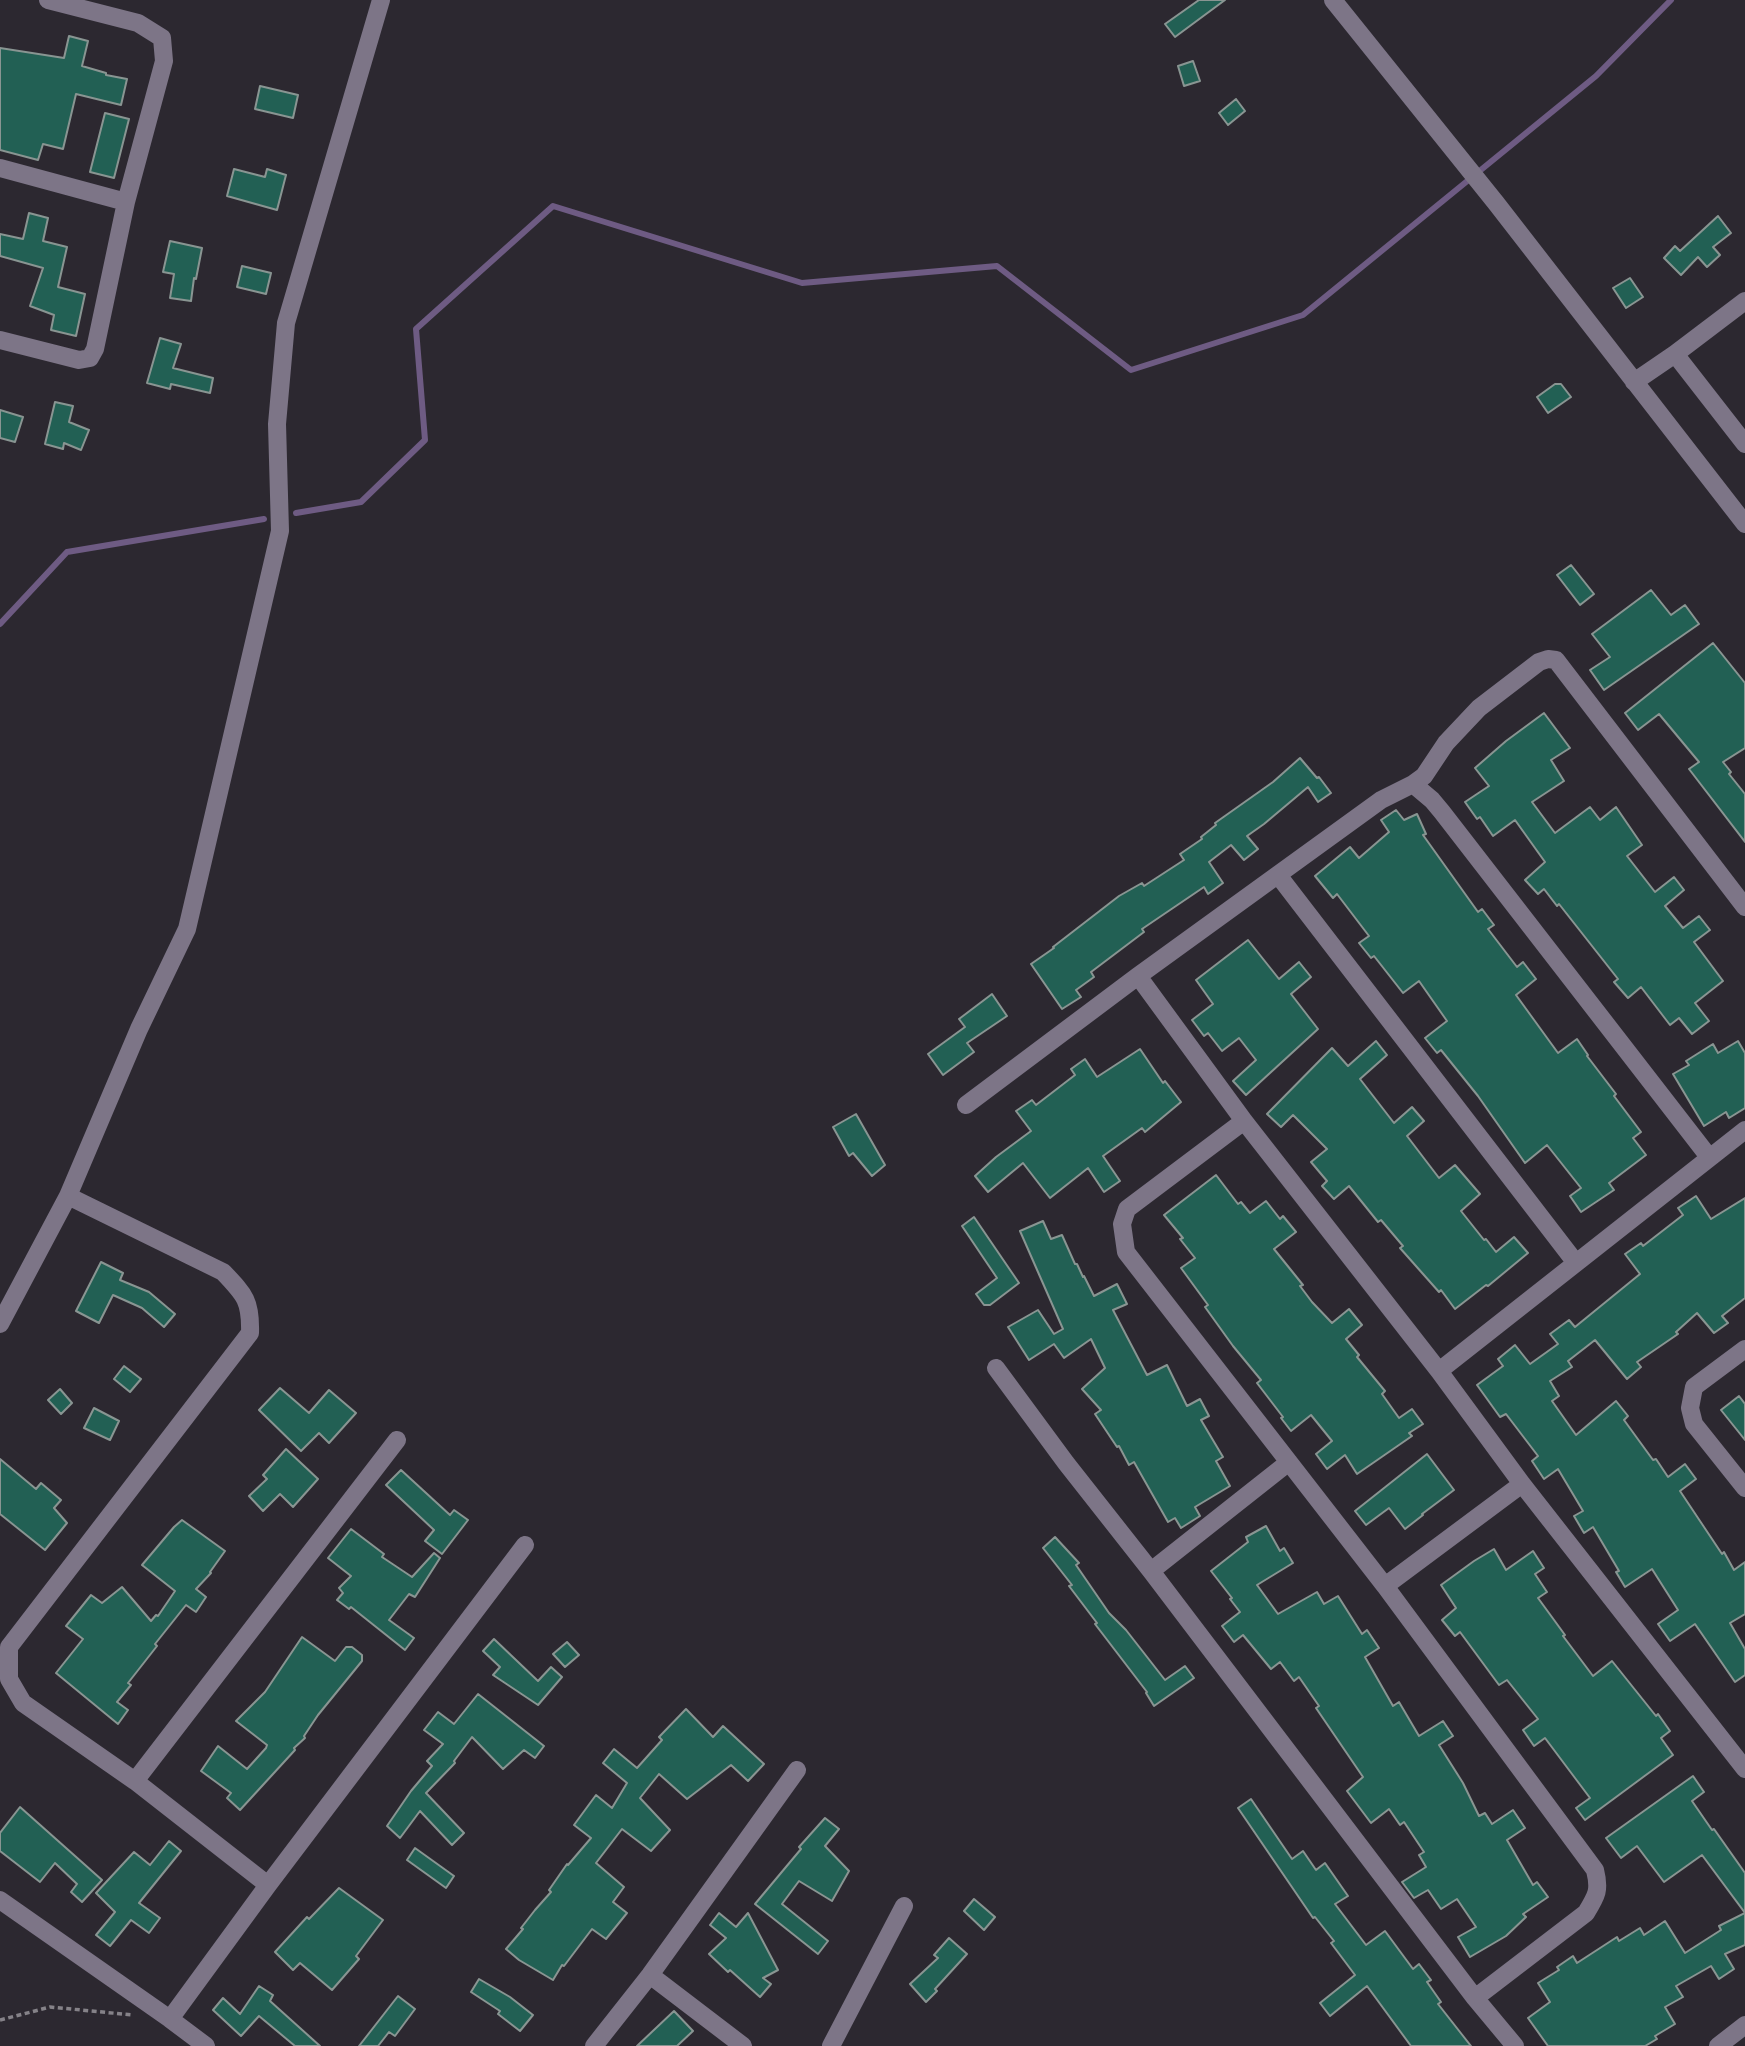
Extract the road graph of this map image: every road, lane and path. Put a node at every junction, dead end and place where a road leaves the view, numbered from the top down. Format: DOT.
graph roads {
  1 [pos="48,0"];
  2 [pos="381,0"];
  3 [pos="1333,0"];
  4 [pos="0,168"];
  5 [pos="126,202"];
  6 [pos="1745,301"];
  7 [pos="0,340"];
  8 [pos="1675,354"];
  9 [pos="1634,382"];
  10 [pos="1745,444"];
  11 [pos="1745,524"];
  12 [pos="1413,784"];
  13 [pos="1278,875"];
  14 [pos="1745,907"];
  15 [pos="1138,976"];
  16 [pos="966,1105"];
  17 [pos="1244,1121"];
  18 [pos="1745,1130"];
  19 [pos="1709,1157"];
  20 [pos="68,1196"];
  21 [pos="1576,1263"];
  22 [pos="0,1324"];
  23 [pos="1745,1349"];
  24 [pos="996,1368"];
  25 [pos="1439,1371"];
  26 [pos="397,1440"];
  27 [pos="1289,1462"];
  28 [pos="1522,1484"];
  29 [pos="1745,1488"];
  30 [pos="526,1545"];
  31 [pos="1151,1571"];
  32 [pos="1385,1586"];
  33 [pos="1745,1769"];
  34 [pos="797,1770"];
  35 [pos="135,1781"];
  36 [pos="268,1885"];
  37 [pos="0,1900"];
  38 [pos="904,1906"];
  39 [pos="650,1975"];
  40 [pos="1475,1998"];
  41 [pos="170,2019"];
  42 [pos="0,2020"];
  43 [pos="1745,2025"];
  44 [pos="206,2046"];
  45 [pos="594,2046"];
  46 [pos="743,2046"];
  47 [pos="831,2046"];
  48 [pos="1515,2046"];
  49 [pos="1718,2046"];
  1 -- 5 [label="street"];
  2 -- 20 [label="street"];
  3 -- 9 [label="street"];
  4 -- 5 [label="street"];
  5 -- 7 [label="street"];
  6 -- 8 [label="street"];
  8 -- 9 [label="street"];
  8 -- 10 [label="street"];
  9 -- 11 [label="street"];
  12 -- 13 [label="street"];
  12 -- 14 [label="street"];
  12 -- 19 [label="street"];
  13 -- 15 [label="street"];
  13 -- 21 [label="street"];
  15 -- 16 [label="street"];
  15 -- 17 [label="street"];
  17 -- 25 [label="street"];
  17 -- 27 [label="street"];
  18 -- 19 [label="street"];
  19 -- 21 [label="street"];
  20 -- 22 [label="street"];
  20 -- 35 [label="street"];
  21 -- 25 [label="street"];
  23 -- 29 [label="street"];
  24 -- 31 [label="street"];
  25 -- 28 [label="street"];
  26 -- 35 [label="street"];
  27 -- 31 [label="street"];
  27 -- 32 [label="street"];
  28 -- 32 [label="street"];
  28 -- 33 [label="street"];
  30 -- 36 [label="street"];
  31 -- 40 [label="street"];
  32 -- 40 [label="street"];
  34 -- 39 [label="street"];
  35 -- 36 [label="street"];
  36 -- 41 [label="street"];
  37 -- 41 [label="street"];
  38 -- 47 [label="street"];
  39 -- 45 [label="street"];
  39 -- 46 [label="street"];
  40 -- 48 [label="street"];
  41 -- 42 [label="path"];
  41 -- 44 [label="street"];
  43 -- 49 [label="street"];
}
